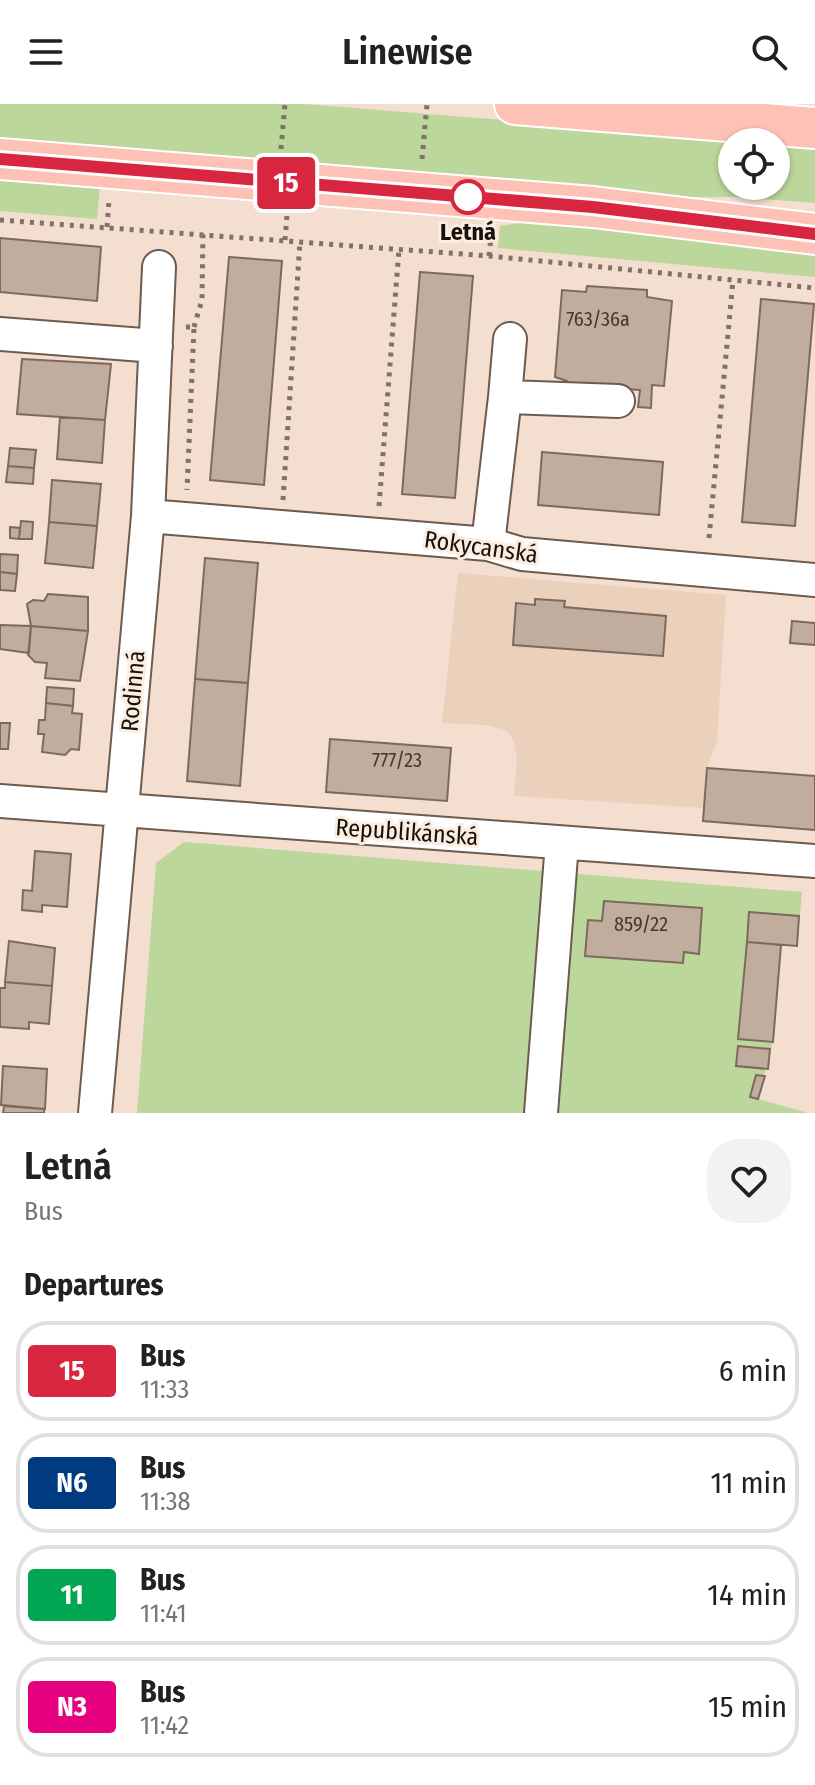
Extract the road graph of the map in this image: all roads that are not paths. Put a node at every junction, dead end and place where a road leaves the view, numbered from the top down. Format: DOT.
graph roads {
  1 [pos="515,104"];
  2 [pos="815,128"];
  3 [pos="0,159"];
  4 [pos="815,234"];
  5 [pos="159,267"];
  6 [pos="0,334"];
  7 [pos="510,339"];
  8 [pos="156,346"];
  9 [pos="505,397"];
  10 [pos="618,401"];
  11 [pos="148,516"];
  12 [pos="488,544"];
  13 [pos="815,580"];
  14 [pos="0,801"];
  15 [pos="122,812"];
  16 [pos="562,843"];
  17 [pos="815,861"];
  18 [pos="95,1113"];
  19 [pos="541,1113"];
  1 -- 2 [label="main road"];
  3 -- 4 [label="main road"];
  5 -- 8 [label="street, Rodinná"];
  6 -- 8 [label="street"];
  7 -- 9 [label="street"];
  8 -- 11 [label="street, Rodinná"];
  9 -- 10 [label="street"];
  9 -- 12 [label="street"];
  11 -- 12 [label="street, Rokycanská"];
  11 -- 15 [label="street, Rodinná"];
  12 -- 13 [label="street, Rokycanská"];
  14 -- 15 [label="street, Republikánská"];
  15 -- 16 [label="street, Republikánská"];
  15 -- 18 [label="street, Rodinná"];
  16 -- 17 [label="street, Republikánská"];
  16 -- 19 [label="street"];
}
